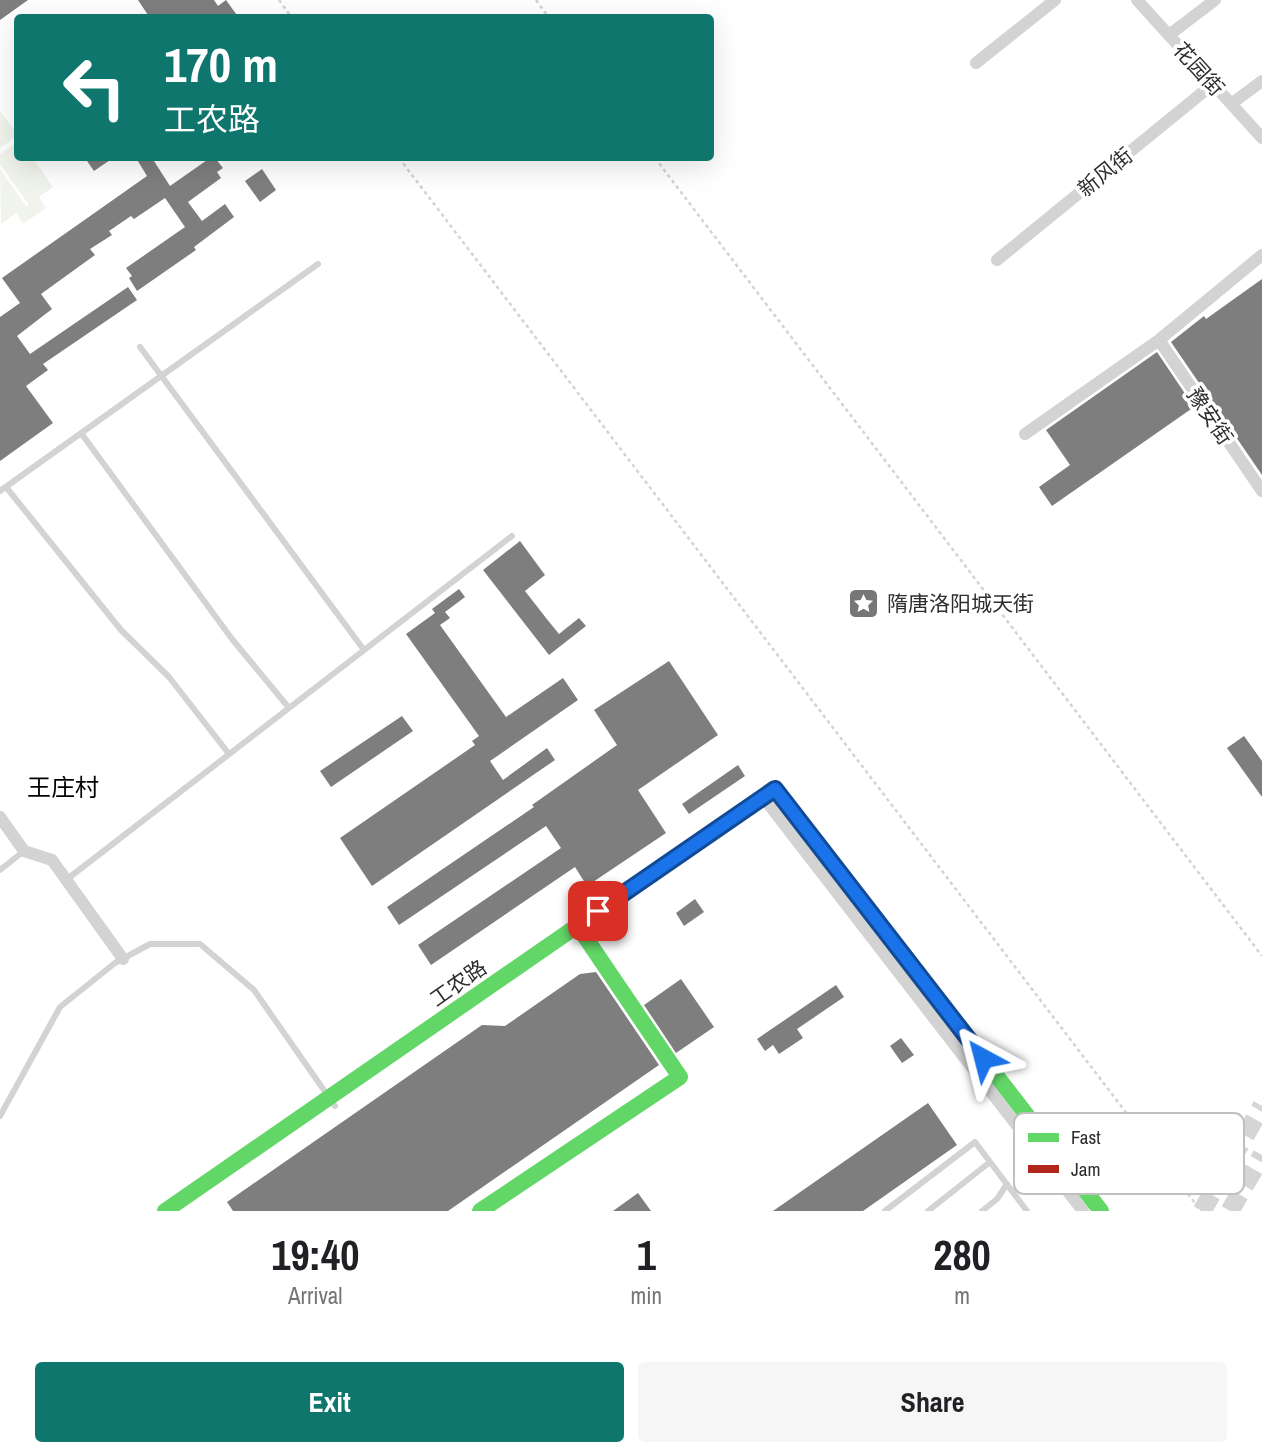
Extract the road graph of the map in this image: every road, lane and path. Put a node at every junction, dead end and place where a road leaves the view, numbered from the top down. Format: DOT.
graph roads {
  1 [pos="1055,0"];
  2 [pos="1137,0"];
  3 [pos="1214,0"];
  4 [pos="1168,35"];
  5 [pos="976,63"];
  6 [pos="1262,81"];
  7 [pos="1213,84"];
  8 [pos="1231,104"];
  9 [pos="1262,138"];
  10 [pos="401,161"];
  11 [pos="657,161"];
  12 [pos="1262,255"];
  13 [pos="997,260"];
  14 [pos="318,264"];
  15 [pos="1159,340"];
  16 [pos="140,347"];
  17 [pos="162,376"];
  18 [pos="81,433"];
  19 [pos="1025,434"];
  20 [pos="3,489"];
  21 [pos="1262,491"];
  22 [pos="512,536"];
  23 [pos="364,650"];
  24 [pos="289,708"];
  25 [pos="229,754"];
  26 [pos="772,797"];
  27 [pos="0,817"];
  28 [pos="24,851"];
  29 [pos="0,870"];
  30 [pos="66,880"];
  31 [pos="580,930"];
  32 [pos="1262,956"];
  33 [pos="123,959"];
  34 [pos="332,1102"];
  35 [pos="1023,1113"];
  36 [pos="1126,1113"];
  37 [pos="0,1116"];
  38 [pos="1014,1119"];
  39 [pos="990,1162"];
  40 [pos="1007,1184"];
  41 [pos="1014,1194"];
  42 [pos="1014,1194"];
  43 [pos="1070,1194"];
  44 [pos="1087,1194"];
  45 [pos="1188,1194"];
  46 [pos="165,1211"];
  47 [pos="183,1211"];
  48 [pos="480,1211"];
  49 [pos="885,1211"];
  50 [pos="928,1211"];
  51 [pos="982,1211"];
  52 [pos="1026,1211"];
  53 [pos="1083,1211"];
  54 [pos="1101,1211"];
  55 [pos="1201,1211"];
  1 -- 5 [label="street"];
  2 -- 4 [label="street, 花园街"];
  3 -- 4 [label="street"];
  4 -- 7 [label="street, 花园街"];
  6 -- 8 [label="street"];
  7 -- 8 [label="street, 花园街"];
  7 -- 13 [label="street, 新风街"];
  8 -- 9 [label="street, 花园街"];
  10 -- 36 [label="path"];
  11 -- 32 [label="path"];
  12 -- 15 [label="street"];
  14 -- 17 [label="lane"];
  15 -- 19 [label="street"];
  15 -- 21 [label="street, 豫安街"];
  16 -- 17 [label="lane"];
  17 -- 18 [label="lane"];
  17 -- 23 [label="lane"];
  18 -- 20 [label="lane"];
  18 -- 24 [label="lane"];
  20 -- 25 [label="lane"];
  22 -- 23 [label="lane"];
  23 -- 24 [label="lane"];
  24 -- 25 [label="lane"];
  25 -- 30 [label="lane"];
  26 -- 31 [label="street, 工农路"];
  26 -- 35 [label="street"];
  26 -- 38 [label="street"];
  27 -- 28 [label="street"];
  28 -- 29 [label="lane"];
  28 -- 30 [label="street"];
  30 -- 33 [label="street"];
  31 -- 34 [label="street, 工农路"];
  31 -- 48 [label="street"];
  33 -- 34 [label="lane"];
  33 -- 37 [label="lane"];
  34 -- 46 [label="street, 工农路"];
  34 -- 47 [label="street, 工农路"];
  39 -- 40 [label="lane"];
  39 -- 49 [label="lane"];
  39 -- 50 [label="lane"];
  40 -- 42 [label="lane"];
  40 -- 51 [label="lane"];
  41 -- 52 [label="lane"];
  43 -- 53 [label="street"];
  44 -- 54 [label="street"];
  45 -- 55 [label="path"];
}
